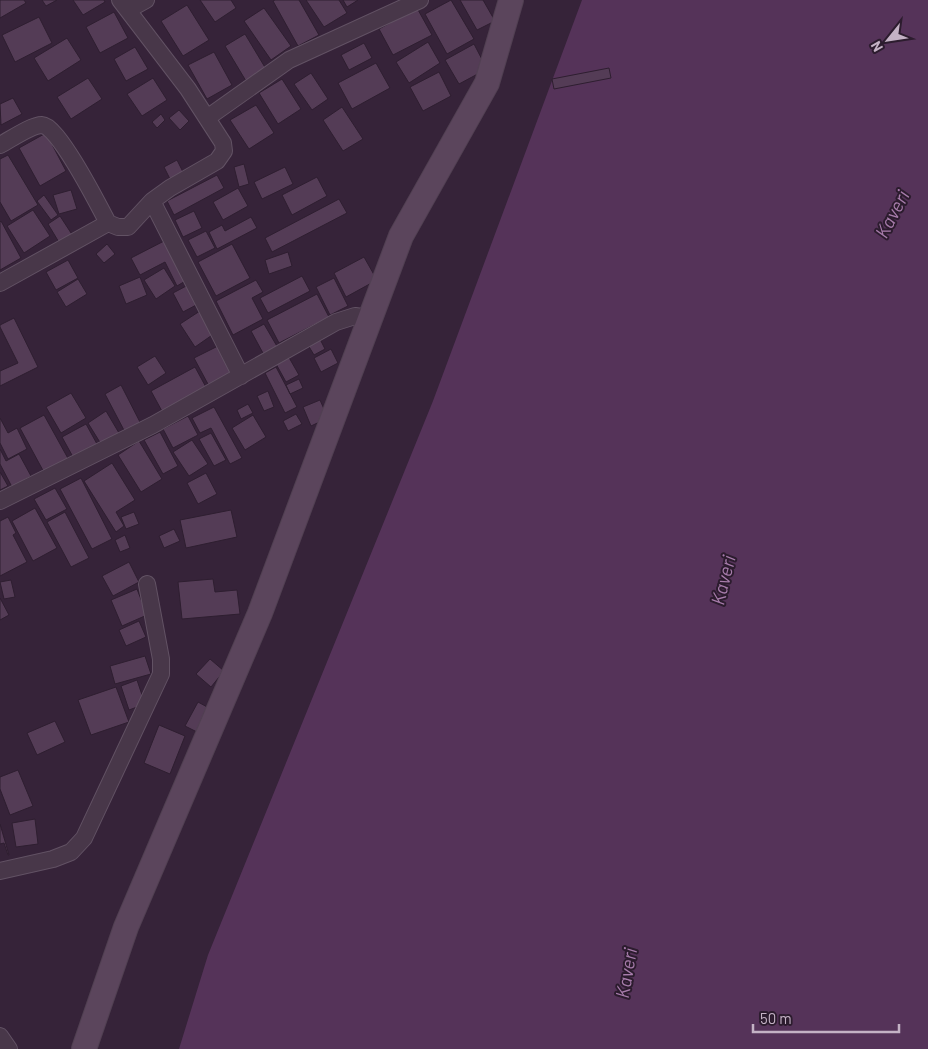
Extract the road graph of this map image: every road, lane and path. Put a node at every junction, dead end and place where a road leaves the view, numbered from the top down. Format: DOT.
graph roads {
  1 [pos="146,0"];
  2 [pos="420,0"];
  3 [pos="511,0"];
  4 [pos="124,5"];
  5 [pos="207,118"];
  6 [pos="0,145"];
  7 [pos="152,202"];
  8 [pos="108,223"];
  9 [pos="0,283"];
  10 [pos="370,318"];
  11 [pos="242,376"];
  12 [pos="0,500"];
  13 [pos="147,584"];
  14 [pos="0,871"];
  15 [pos="0,1036"];
  16 [pos="9,1049"];
  17 [pos="84,1049"];
  1 -- 4 [label="street"];
  2 -- 5 [label="street"];
  3 -- 10 [label="street"];
  4 -- 5 [label="street"];
  5 -- 7 [label="street"];
  6 -- 8 [label="street"];
  7 -- 8 [label="street"];
  7 -- 11 [label="street"];
  8 -- 9 [label="street"];
  10 -- 11 [label="street"];
  10 -- 17 [label="street"];
  11 -- 12 [label="street"];
  13 -- 14 [label="street"];
  15 -- 16 [label="street"];
}
